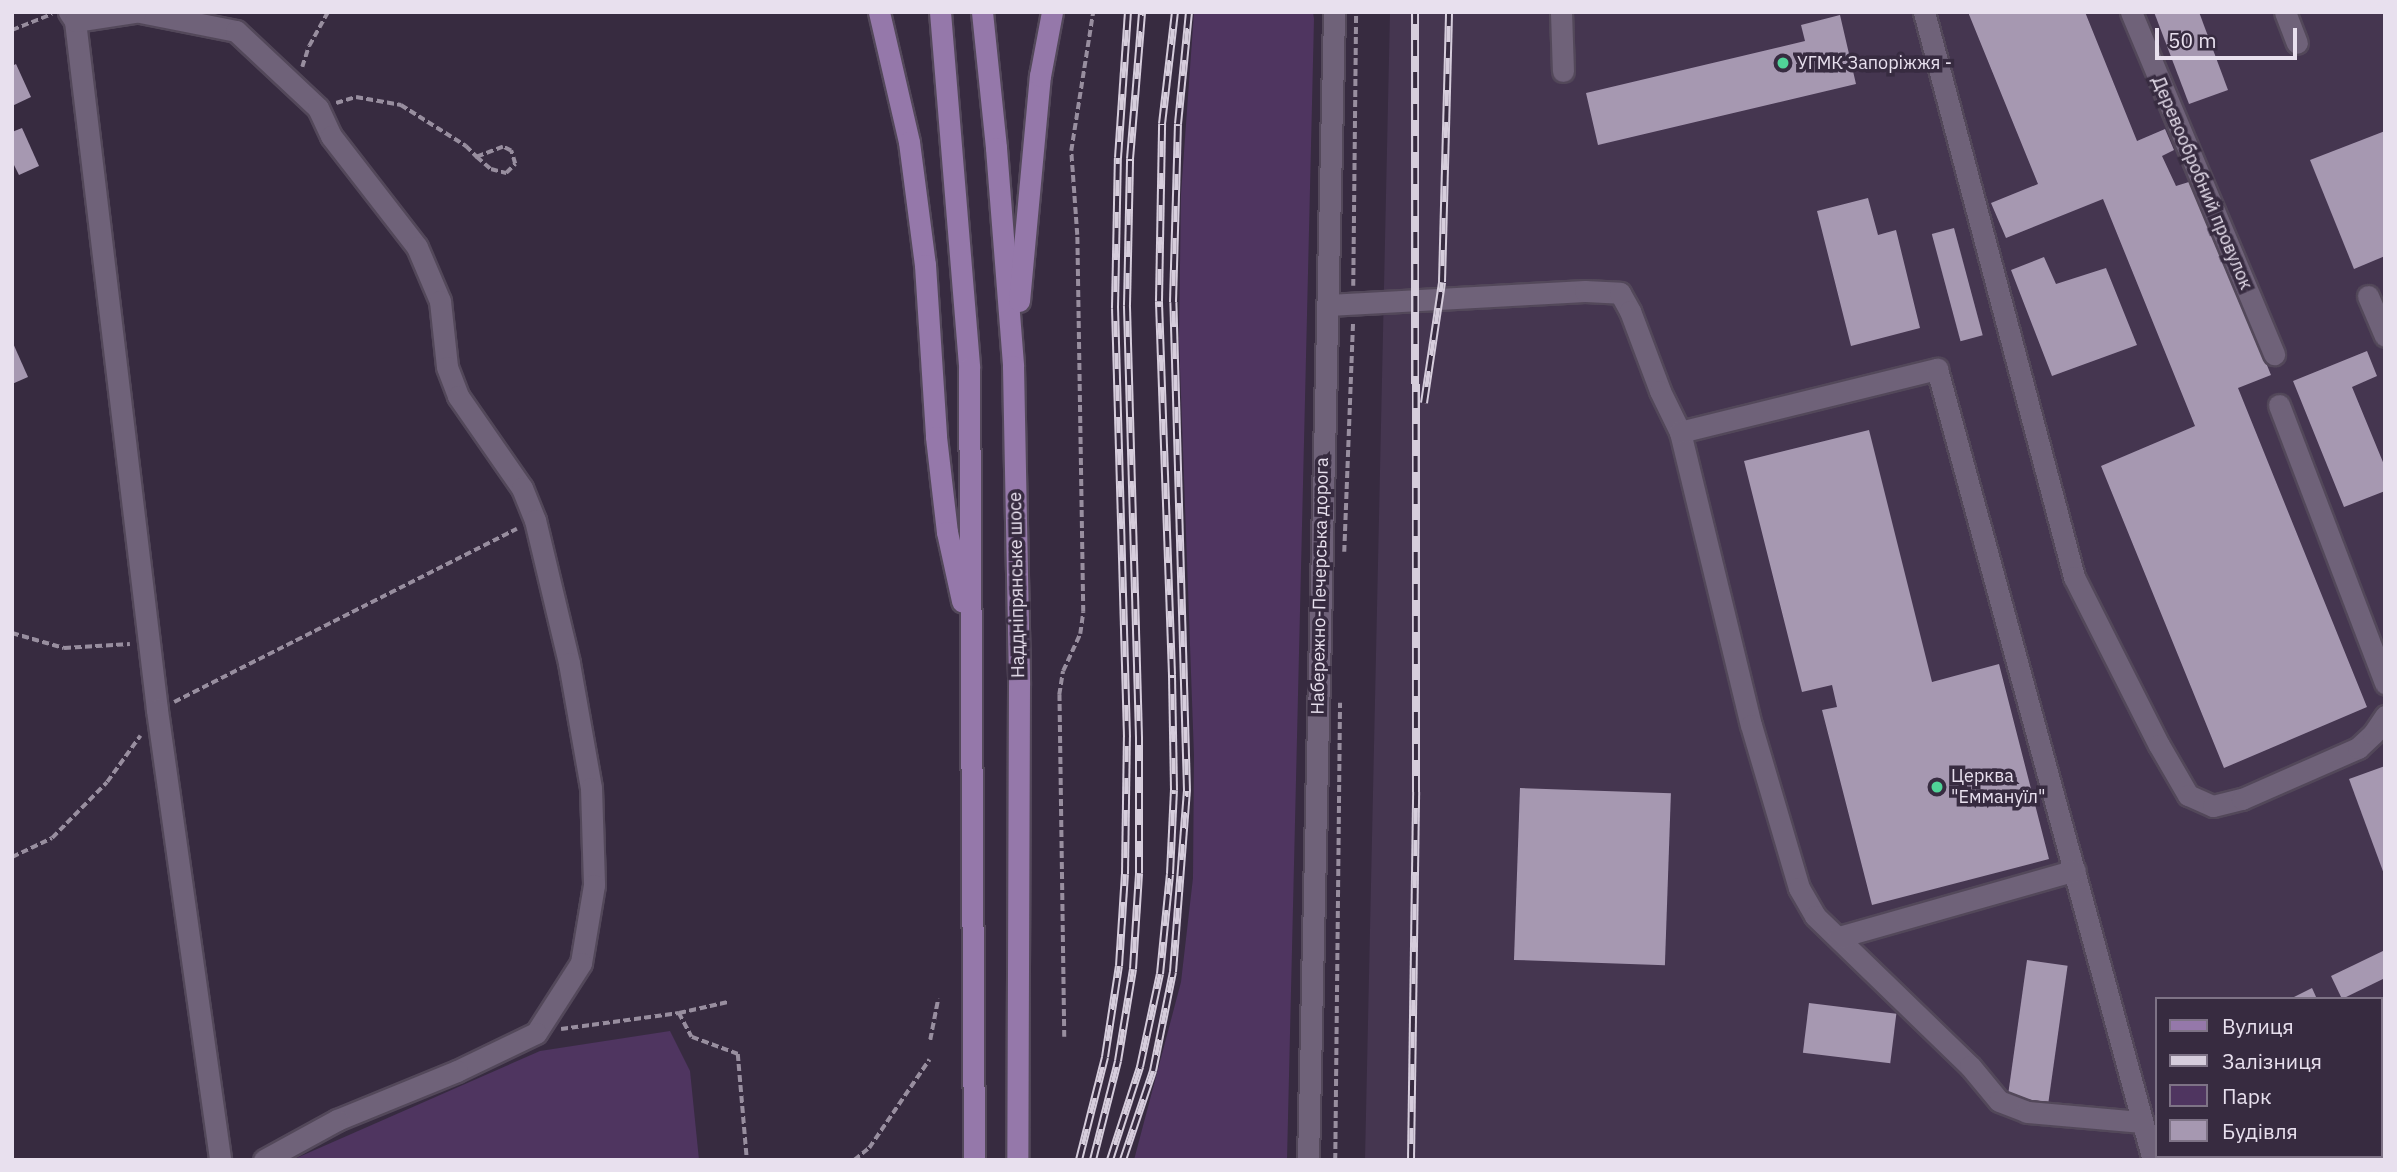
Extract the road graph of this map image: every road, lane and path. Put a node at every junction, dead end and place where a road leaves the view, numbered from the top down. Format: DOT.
graph roads {
  1 [pos="137,12"];
  2 [pos="328,12"];
  3 [pos="878,12"];
  4 [pos="940,12"];
  5 [pos="982,12"];
  6 [pos="1052,12"];
  7 [pos="1093,12"];
  8 [pos="1334,12"];
  9 [pos="1356,12"];
  10 [pos="1562,12"];
  11 [pos="1924,12"];
  12 [pos="2131,12"];
  13 [pos="2285,12"];
  14 [pos="67,15"];
  15 [pos="12,30"];
  16 [pos="2297,43"];
  17 [pos="1563,71"];
  18 [pos="296,86"];
  19 [pos="318,108"];
  20 [pos="477,157"];
  21 [pos="2368,296"];
  22 [pos="1328,304"];
  23 [pos="1353,304"];
  24 [pos="2385,336"];
  25 [pos="2274,354"];
  26 [pos="1013,366"];
  27 [pos="2279,405"];
  28 [pos="1681,432"];
  29 [pos="535,520"];
  30 [pos="1343,560"];
  31 [pos="12,633"];
  32 [pos="149,645"];
  33 [pos="972,648"];
  34 [pos="2385,683"];
  35 [pos="1340,699"];
  36 [pos="157,710"];
  37 [pos="2385,716"];
  38 [pos="12,857"];
  39 [pos="2074,870"];
  40 [pos="1839,937"];
  41 [pos="938,999"];
  42 [pos="728,1002"];
  43 [pos="679,1013"];
  44 [pos="536,1032"];
  45 [pos="1064,1037"];
  46 [pos="930,1040"];
  47 [pos="929,1060"];
  48 [pos="2141,1122"];
  49 [pos="220,1160"];
  50 [pos="264,1160"];
  51 [pos="747,1160"];
  52 [pos="854,1160"];
  53 [pos="974,1160"];
  54 [pos="1017,1160"];
  55 [pos="1308,1160"];
  56 [pos="1335,1160"];
  57 [pos="2153,1160"];
  1 -- 14 [label="street"];
  1 -- 18 [label="street"];
  2 -- 18 [label="path"];
  3 -- 33 [label="main road"];
  4 -- 33 [label="main road"];
  5 -- 26 [label="main road, Наддніпрянське шосе"];
  6 -- 26 [label="main road"];
  7 -- 45 [label="path"];
  8 -- 22 [label="street, Набережно-Печерська дорога"];
  9 -- 23 [label="path"];
  10 -- 17 [label="street"];
  11 -- 37 [label="street"];
  12 -- 25 [label="street, Деревообробний провулок"];
  13 -- 16 [label="street"];
  14 -- 15 [label="path"];
  14 -- 32 [label="street"];
  18 -- 19 [label="street"];
  19 -- 20 [label="path"];
  19 -- 29 [label="street"];
  20 -- 20 [label="path"];
  21 -- 24 [label="street"];
  22 -- 23 [label="street"];
  22 -- 55 [label="street, Набережно-Печерська дорога"];
  23 -- 28 [label="street"];
  23 -- 30 [label="path"];
  26 -- 54 [label="main road, Наддніпрянське шосе"];
  27 -- 34 [label="street"];
  28 -- 39 [label="street"];
  28 -- 40 [label="street"];
  29 -- 36 [label="path"];
  29 -- 44 [label="street"];
  31 -- 32 [label="path"];
  32 -- 36 [label="street"];
  33 -- 53 [label="main road"];
  35 -- 56 [label="path"];
  36 -- 38 [label="path"];
  36 -- 49 [label="street"];
  39 -- 40 [label="street"];
  39 -- 48 [label="street"];
  40 -- 48 [label="street"];
  41 -- 46 [label="path"];
  42 -- 43 [label="path"];
  43 -- 44 [label="path"];
  43 -- 51 [label="path"];
  44 -- 50 [label="street"];
  47 -- 52 [label="path"];
  48 -- 57 [label="street"];
}
